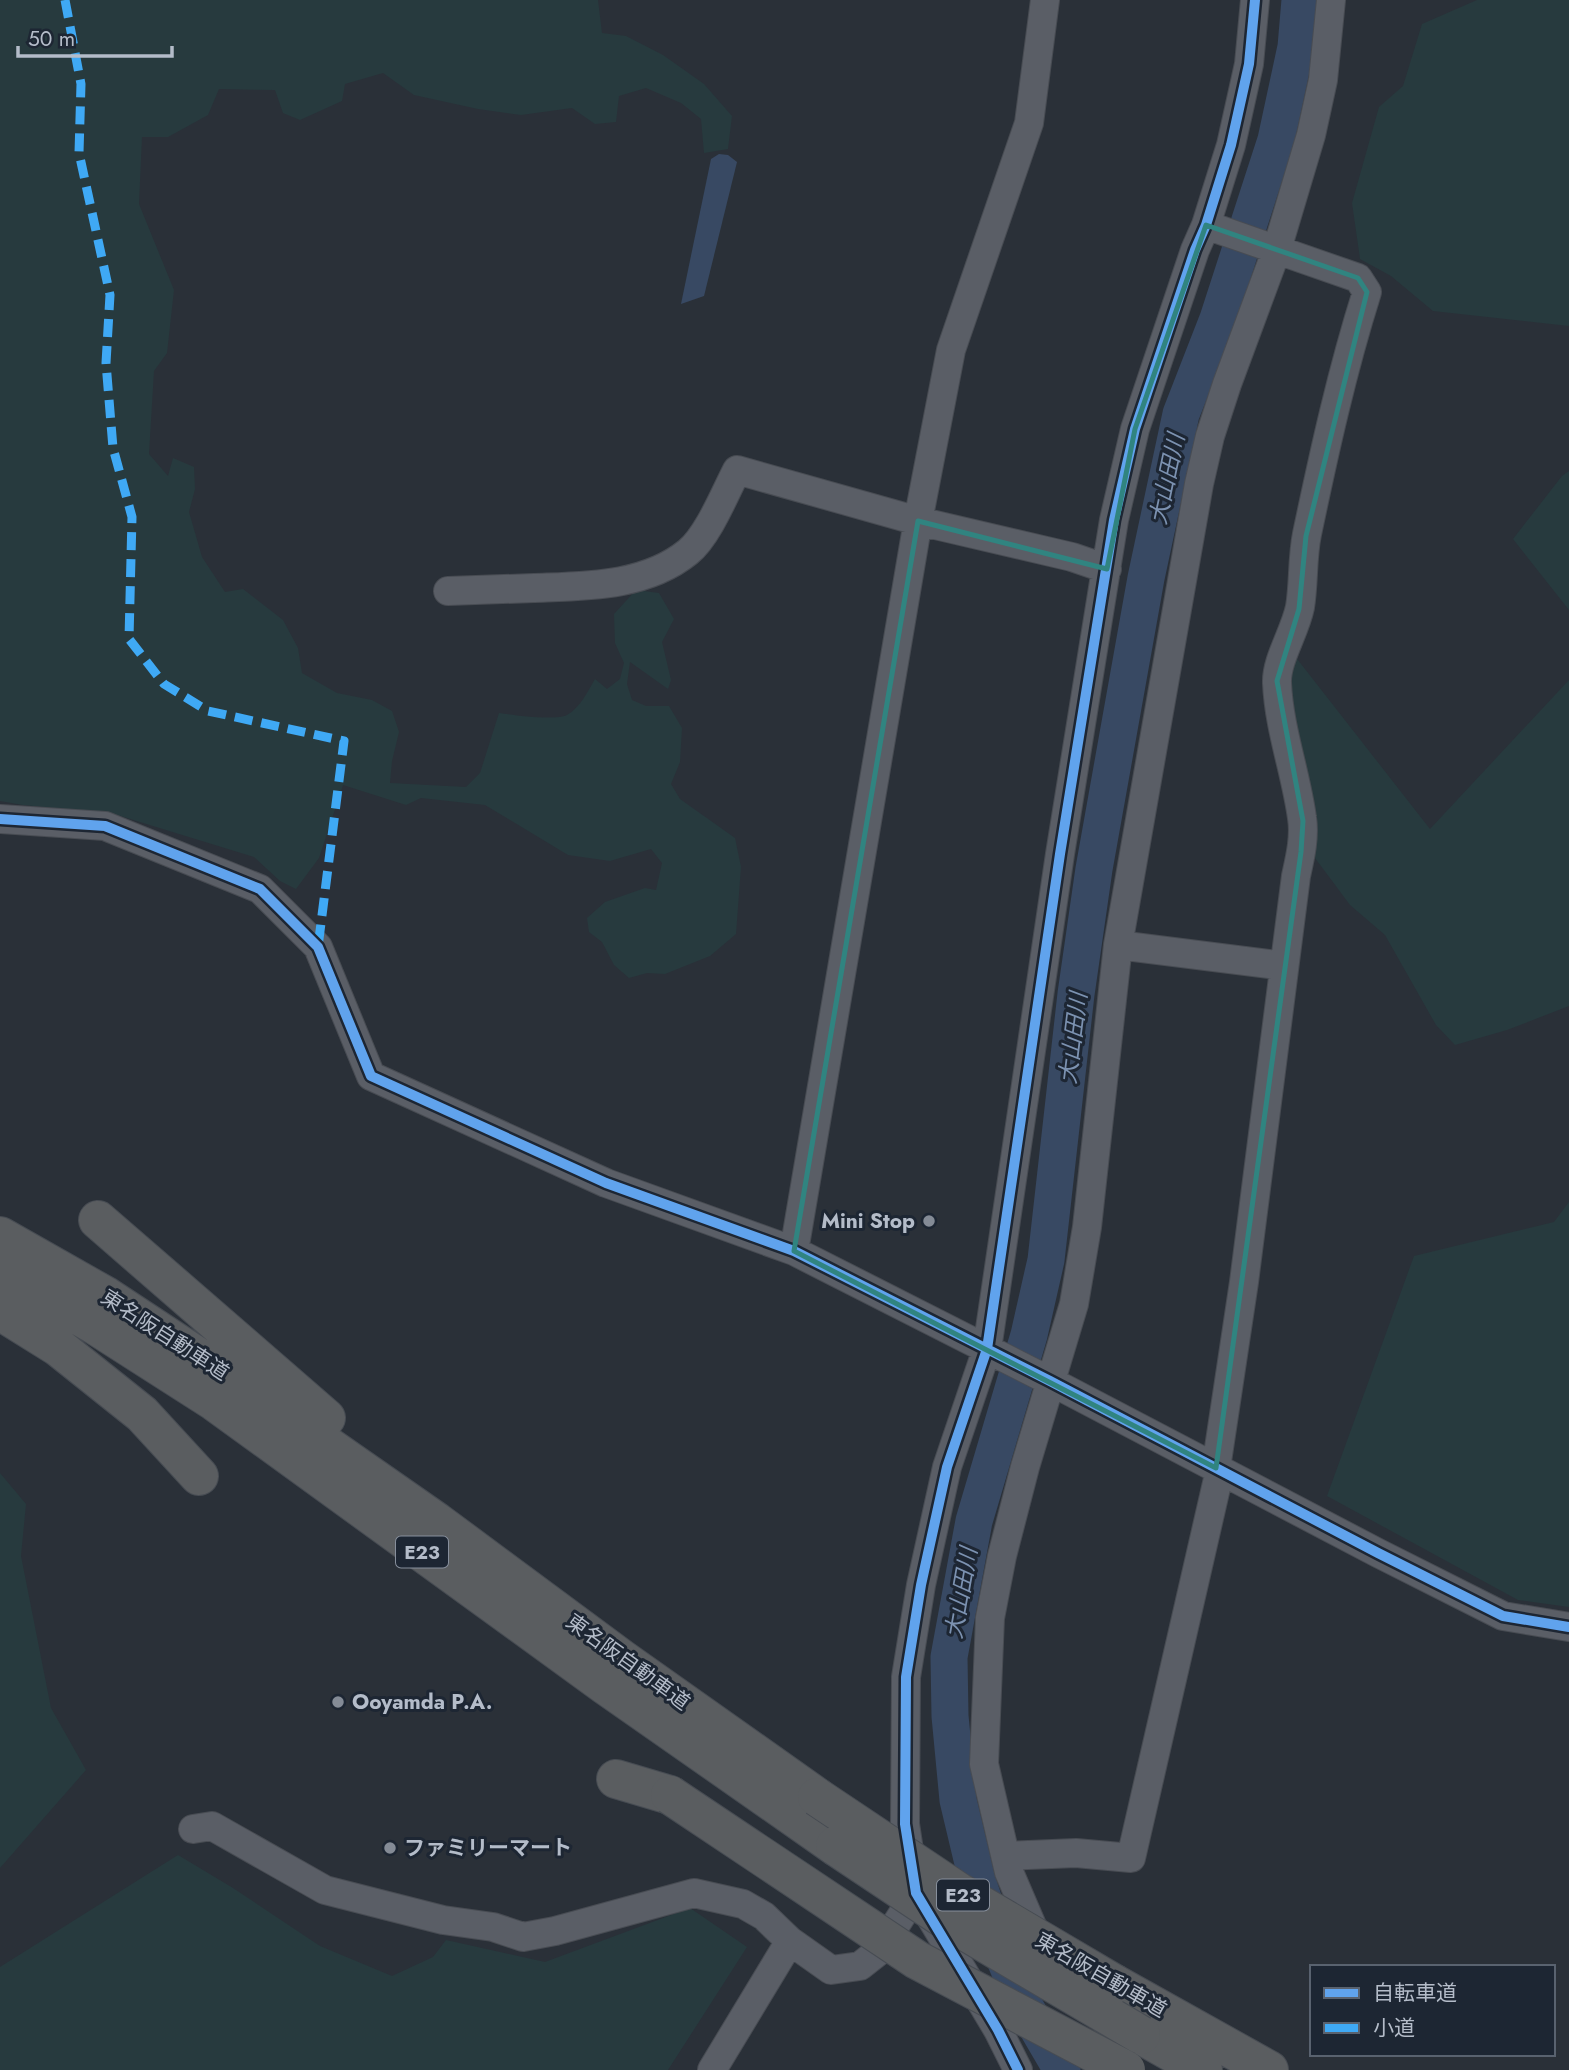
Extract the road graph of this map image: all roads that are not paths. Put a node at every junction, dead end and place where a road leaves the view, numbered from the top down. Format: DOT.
graph roads {
  1 [pos="1045,0"];
  2 [pos="1255,0"];
  3 [pos="1331,0"];
  4 [pos="1206,225"];
  5 [pos="1276,249"];
  6 [pos="918,521"];
  7 [pos="1107,569"];
  8 [pos="447,591"];
  9 [pos="0,819"];
  10 [pos="1118,945"];
  11 [pos="1284,966"];
  12 [pos="98,1220"];
  13 [pos="0,1236"];
  14 [pos="794,1251"];
  15 [pos="0,1271"];
  16 [pos="0,1311"];
  17 [pos="990,1350"];
  18 [pos="1048,1380"];
  19 [pos="1218,1469"];
  20 [pos="199,1476"];
  21 [pos="437,1522"];
  22 [pos="1569,1627"];
  23 [pos="616,1779"];
  24 [pos="193,1829"];
  25 [pos="1007,1856"];
  26 [pos="915,1893"];
  27 [pos="790,1941"];
  28 [pos="712,2070"];
  29 [pos="1018,2070"];
  30 [pos="1100,2070"];
  31 [pos="1126,2070"];
  32 [pos="1203,2070"];
  33 [pos="1269,2070"];
  1 -- 6 [label="street"];
  2 -- 4 [label="street"];
  3 -- 5 [label="street"];
  4 -- 5 [label="street"];
  4 -- 7 [label="street"];
  5 -- 10 [label="street"];
  5 -- 11 [label="street"];
  6 -- 7 [label="street"];
  6 -- 8 [label="street"];
  6 -- 14 [label="street"];
  7 -- 17 [label="street"];
  9 -- 14 [label="street"];
  10 -- 11 [label="street"];
  10 -- 18 [label="street"];
  11 -- 19 [label="street"];
  12 -- 21 [label="highway"];
  13 -- 21 [label="highway, 東名阪自動車道 / E23"];
  14 -- 17 [label="street"];
  15 -- 32 [label="highway, 東名阪自動車道 / E23, bridge"];
  16 -- 20 [label="highway"];
  17 -- 18 [label="street"];
  17 -- 26 [label="street"];
  18 -- 19 [label="street"];
  18 -- 25 [label="street"];
  19 -- 22 [label="street"];
  19 -- 25 [label="street"];
  21 -- 33 [label="highway, 東名阪自動車道 / E23, bridge"];
  23 -- 31 [label="highway, bridge"];
  24 -- 27 [label="street"];
  25 -- 30 [label="street"];
  26 -- 27 [label="street"];
  26 -- 29 [label="street"];
  27 -- 28 [label="street"];
}
